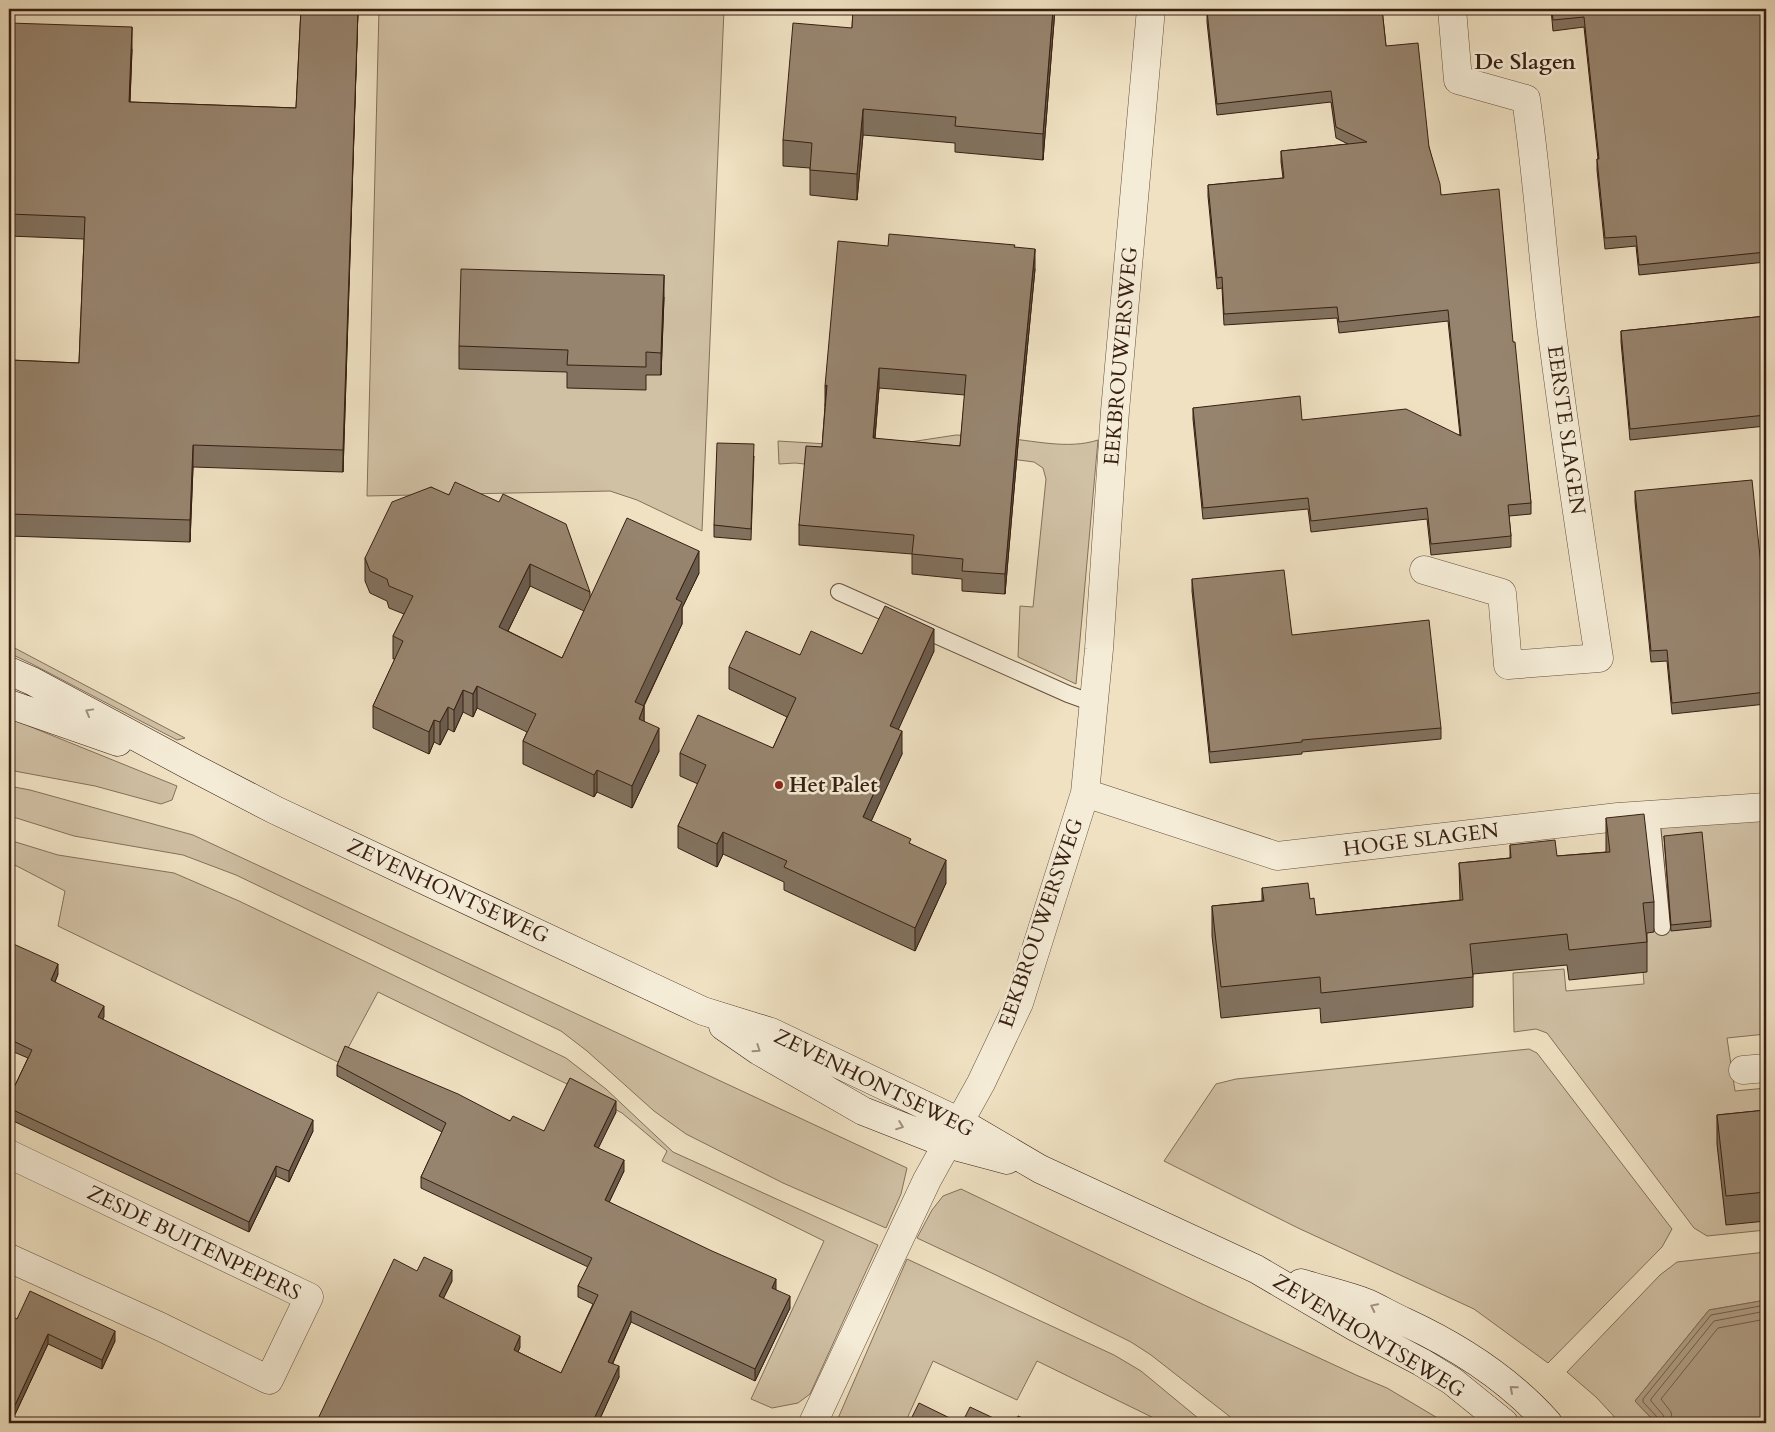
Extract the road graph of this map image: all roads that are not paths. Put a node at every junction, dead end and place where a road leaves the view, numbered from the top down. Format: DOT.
graph roads {
  1 [pos="1151,9"];
  2 [pos="1452,9"];
  3 [pos="1424,570"];
  4 [pos="839,592"];
  5 [pos="9,671"];
  6 [pos="1093,703"];
  7 [pos="9,704"];
  8 [pos="194,768"];
  9 [pos="1085,793"];
  10 [pos="1766,807"];
  11 [pos="1651,815"];
  12 [pos="1662,927"];
  13 [pos="954,1133"];
  14 [pos="9,1154"];
  15 [pos="9,1258"];
  16 [pos="1256,1269"];
  17 [pos="813,1423"];
  18 [pos="1504,1423"];
  19 [pos="1548,1423"];
  1 -- 6 [label="street, EEKBROUWERSWEG"];
  2 -- 3 [label="street, EERSTE SLAGEN"];
  4 -- 6 [label="lane"];
  8 -- 5 [label="street, ZEVENHONTSEWEG, one-way"];
  6 -- 9 [label="street, EEKBROUWERSWEG"];
  7 -- 8 [label="street, ZEVENHONTSEWEG"];
  8 -- 13 [label="street, ZEVENHONTSEWEG"];
  9 -- 11 [label="street, HOGE SLAGEN"];
  9 -- 13 [label="street, EEKBROUWERSWEG"];
  10 -- 11 [label="street, HOGE SLAGEN"];
  11 -- 12 [label="lane"];
  13 -- 16 [label="street, ZEVENHONTSEWEG"];
  13 -- 17 [label="street, EEKBROUWERSWEG"];
  14 -- 15 [label="street, ZESDE BUITENPEPERS"];
  16 -- 18 [label="street, ZEVENHONTSEWEG"];
  19 -- 16 [label="street, ZEVENHONTSEWEG, one-way"];
}
